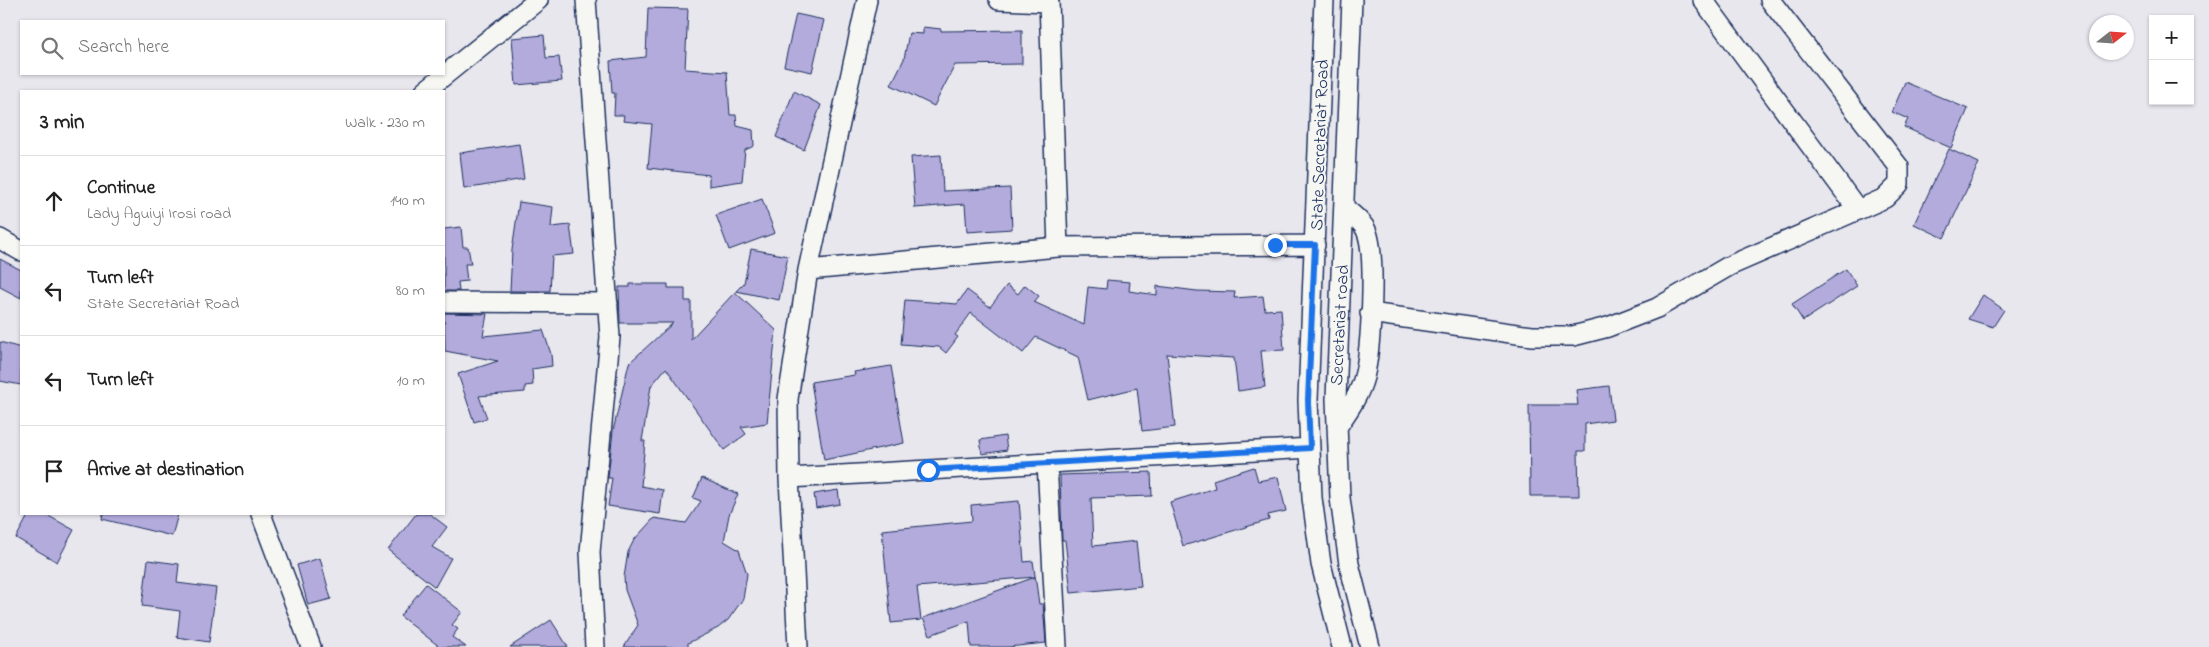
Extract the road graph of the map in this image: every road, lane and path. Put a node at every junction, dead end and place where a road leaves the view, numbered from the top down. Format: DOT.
graph roads {
  1 [pos="538,0"];
  2 [pos="586,0"];
  3 [pos="867,0"];
  4 [pos="999,0"];
  5 [pos="1324,0"];
  6 [pos="1352,0"];
  7 [pos="1770,0"];
  8 [pos="1049,1"];
  9 [pos="1706,1"];
  10 [pos="427,90"];
  11 [pos="1345,208"];
  12 [pos="1858,210"];
  13 [pos="0,239"];
  14 [pos="1315,245"];
  15 [pos="1058,247"];
  16 [pos="20,250"];
  17 [pos="808,270"];
  18 [pos="445,302"];
  19 [pos="608,302"];
  20 [pos="1370,313"];
  21 [pos="1337,427"];
  22 [pos="1310,448"];
  23 [pos="1048,463"];
  24 [pos="789,478"];
  25 [pos="262,515"];
  26 [pos="311,647"];
  27 [pos="595,647"];
  28 [pos="798,647"];
  29 [pos="1056,647"];
  30 [pos="1342,647"];
  31 [pos="1370,647"];
  1 -- 10 [label="street"];
  2 -- 19 [label="street"];
  3 -- 17 [label="street"];
  4 -- 8 [label="street"];
  5 -- 14 [label="street, State Secretariat Road"];
  6 -- 11 [label="street, Secretariat road"];
  7 -- 12 [label="street"];
  8 -- 15 [label="street"];
  9 -- 12 [label="street"];
  11 -- 20 [label="street"];
  11 -- 21 [label="street, Secretariat road"];
  12 -- 20 [label="street"];
  13 -- 16 [label="street"];
  14 -- 15 [label="street"];
  14 -- 22 [label="street, State Secretariat Road"];
  15 -- 17 [label="street"];
  17 -- 24 [label="street"];
  18 -- 19 [label="street"];
  19 -- 27 [label="street"];
  20 -- 21 [label="street"];
  21 -- 31 [label="street, Secretariat road"];
  22 -- 23 [label="street"];
  22 -- 30 [label="street, State Secretariat Road"];
  23 -- 24 [label="street"];
  23 -- 29 [label="street"];
  24 -- 28 [label="street"];
  25 -- 26 [label="street"];
}
